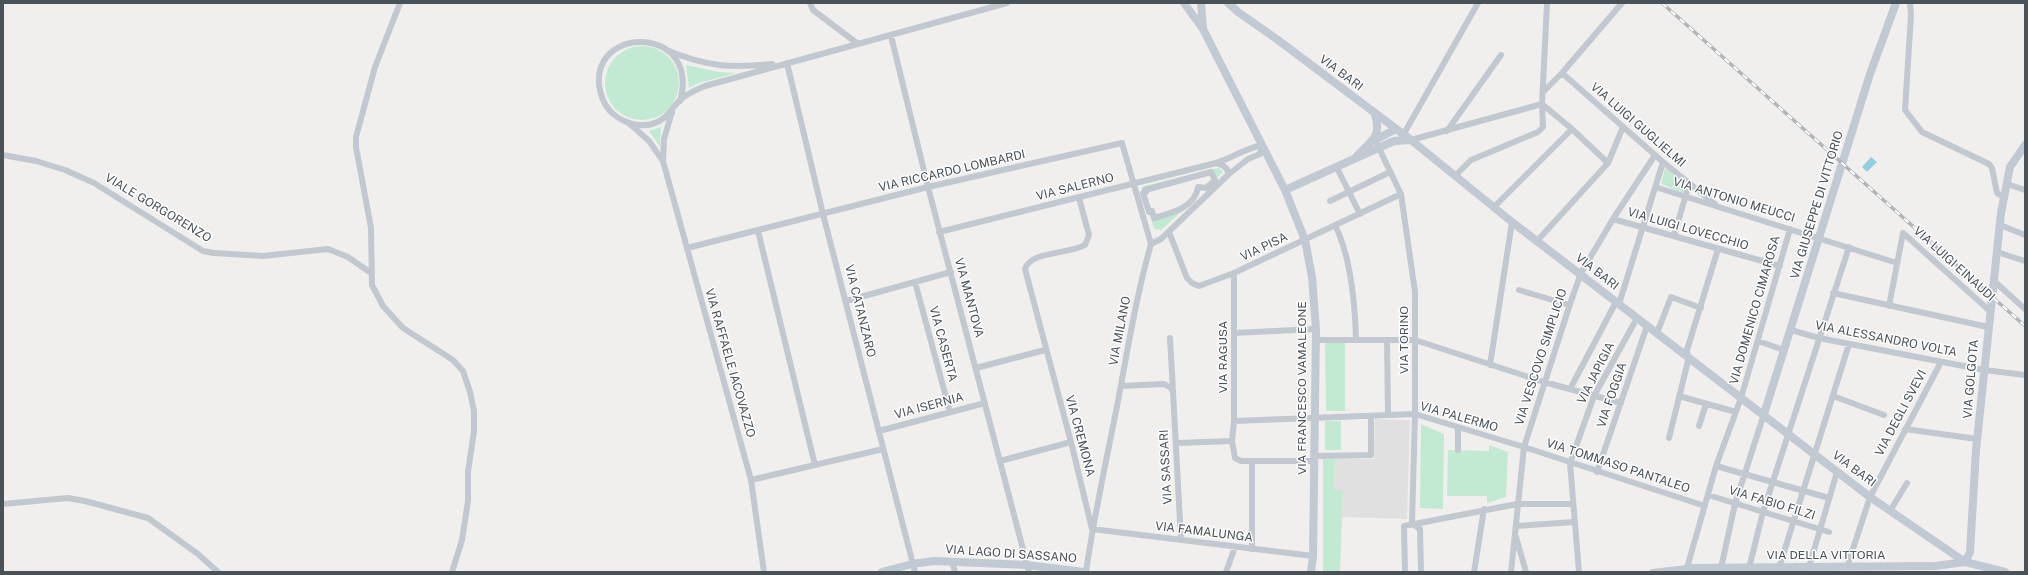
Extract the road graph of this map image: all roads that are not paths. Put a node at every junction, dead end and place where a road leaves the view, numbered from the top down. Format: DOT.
graph roads {
  1 [pos="400,3"];
  2 [pos="810,3"];
  3 [pos="1008,3"];
  4 [pos="1184,3"];
  5 [pos="1201,3"];
  6 [pos="1228,3"];
  7 [pos="1478,3"];
  8 [pos="1622,3"];
  9 [pos="1896,3"];
  10 [pos="1910,3"];
  11 [pos="1547,4"];
  12 [pos="1203,29"];
  13 [pos="891,36"];
  14 [pos="858,44"];
  15 [pos="669,51"];
  16 [pos="1501,55"];
  17 [pos="787,63"];
  18 [pos="1562,73"];
  19 [pos="1544,91"];
  20 [pos="680,101"];
  21 [pos="1542,104"];
  22 [pos="672,112"];
  23 [pos="1375,114"];
  24 [pos="628,123"];
  25 [pos="1623,127"];
  26 [pos="1396,129"];
  27 [pos="1572,129"];
  28 [pos="1447,131"];
  29 [pos="1402,137"];
  30 [pos="1374,140"];
  31 [pos="1411,140"];
  32 [pos="1388,143"];
  33 [pos="1262,145"];
  34 [pos="2025,145"];
  35 [pos="1379,148"];
  36 [pos="3,155"];
  37 [pos="1655,155"];
  38 [pos="1356,157"];
  39 [pos="664,161"];
  40 [pos="1385,161"];
  41 [pos="1663,162"];
  42 [pos="1216,163"];
  43 [pos="1608,163"];
  44 [pos="1336,166"];
  45 [pos="1390,172"];
  46 [pos="1229,174"];
  47 [pos="1455,176"];
  48 [pos="1133,184"];
  49 [pos="1689,184"];
  50 [pos="2008,184"];
  51 [pos="1655,187"];
  52 [pos="928,188"];
  53 [pos="1285,190"];
  54 [pos="2025,190"];
  55 [pos="1349,192"];
  56 [pos="1401,194"];
  57 [pos="1686,196"];
  58 [pos="1078,198"];
  59 [pos="2005,198"];
  60 [pos="1330,201"];
  61 [pos="1494,207"];
  62 [pos="1719,207"];
  63 [pos="823,214"];
  64 [pos="1360,214"];
  65 [pos="1154,218"];
  66 [pos="1613,219"];
  67 [pos="1512,222"];
  68 [pos="2000,225"];
  69 [pos="1335,226"];
  70 [pos="1643,228"];
  71 [pos="1790,229"];
  72 [pos="758,231"];
  73 [pos="939,232"];
  74 [pos="1169,232"];
  75 [pos="2025,235"];
  76 [pos="1674,236"];
  77 [pos="1820,238"];
  78 [pos="1305,240"];
  79 [pos="1536,241"];
  80 [pos="1151,244"];
  81 [pos="687,248"];
  82 [pos="1849,248"];
  83 [pos="1718,249"];
  84 [pos="1998,252"];
  85 [pos="2025,261"];
  86 [pos="1897,263"];
  87 [pos="1780,266"];
  88 [pos="371,270"];
  89 [pos="951,272"];
  90 [pos="1234,273"];
  91 [pos="1581,273"];
  92 [pos="1994,281"];
  93 [pos="915,282"];
  94 [pos="1519,290"];
  95 [pos="1834,293"];
  96 [pos="846,301"];
  97 [pos="1618,303"];
  98 [pos="1570,305"];
  99 [pos="1890,306"];
  100 [pos="1701,308"];
  101 [pos="2025,309"];
  102 [pos="1990,311"];
  103 [pos="1637,318"];
  104 [pos="1648,326"];
  105 [pos="1988,327"];
  106 [pos="1316,329"];
  107 [pos="1791,330"];
  108 [pos="1234,333"];
  109 [pos="1657,333"];
  110 [pos="1170,338"];
  111 [pos="1819,338"];
  112 [pos="1356,339"];
  113 [pos="1316,340"];
  114 [pos="1387,340"];
  115 [pos="1415,340"];
  116 [pos="1758,341"];
  117 [pos="1849,344"];
  118 [pos="1045,350"];
  119 [pos="1784,350"];
  120 [pos="1689,357"];
  121 [pos="1941,362"];
  122 [pos="1490,365"];
  123 [pos="976,368"];
  124 [pos="1984,370"];
  125 [pos="2025,375"];
  126 [pos="1544,382"];
  127 [pos="1121,386"];
  128 [pos="1570,390"];
  129 [pos="1173,392"];
  130 [pos="1594,396"];
  131 [pos="1679,396"];
  132 [pos="1833,396"];
  133 [pos="1741,398"];
  134 [pos="985,403"];
  135 [pos="1621,403"];
  136 [pos="1706,404"];
  137 [pos="950,412"];
  138 [pos="1736,412"];
  139 [pos="1415,414"];
  140 [pos="1764,414"];
  141 [pos="1388,415"];
  142 [pos="1884,415"];
  143 [pos="1371,416"];
  144 [pos="1315,418"];
  145 [pos="1234,421"];
  146 [pos="1699,426"];
  147 [pos="1458,428"];
  148 [pos="1905,429"];
  149 [pos="879,431"];
  150 [pos="1789,435"];
  151 [pos="1668,438"];
  152 [pos="1978,439"];
  153 [pos="1232,440"];
  154 [pos="1071,442"];
  155 [pos="1177,443"];
  156 [pos="1524,447"];
  157 [pos="883,449"];
  158 [pos="1458,450"];
  159 [pos="1815,455"];
  160 [pos="1315,458"];
  161 [pos="1000,461"];
  162 [pos="1252,461"];
  163 [pos="1570,463"];
  164 [pos="816,465"];
  165 [pos="1716,466"];
  166 [pos="1598,472"];
  167 [pos="1837,472"];
  168 [pos="1745,474"];
  169 [pos="751,480"];
  170 [pos="1773,482"];
  171 [pos="1907,483"];
  172 [pos="1803,491"];
  173 [pos="1708,495"];
  174 [pos="1870,497"];
  175 [pos="1829,498"];
  176 [pos="3,504"];
  177 [pos="1517,504"];
  178 [pos="1572,504"];
  179 [pos="1736,504"];
  180 [pos="1705,506"];
  181 [pos="1484,509"];
  182 [pos="1890,511"];
  183 [pos="1763,512"];
  184 [pos="1793,521"];
  185 [pos="1574,522"];
  186 [pos="1412,523"];
  187 [pos="1516,526"];
  188 [pos="1092,529"];
  189 [pos="1820,530"];
  190 [pos="1829,532"];
  191 [pos="1515,534"];
  192 [pos="1181,540"];
  193 [pos="1235,547"];
  194 [pos="1252,549"];
  195 [pos="1955,555"];
  196 [pos="1313,556"];
  197 [pos="952,561"];
  198 [pos="1965,562"];
  199 [pos="1935,566"];
  200 [pos="1810,567"];
  201 [pos="1847,567"];
  202 [pos="914,568"];
  203 [pos="1028,568"];
  204 [pos="1721,568"];
  205 [pos="1749,568"];
  206 [pos="1779,568"];
  207 [pos="1686,570"];
  208 [pos="1825,570"];
  209 [pos="218,572"];
  210 [pos="452,572"];
  211 [pos="764,572"];
  212 [pos="882,572"];
  213 [pos="955,572"];
  214 [pos="1085,572"];
  215 [pos="1226,572"];
  216 [pos="1311,572"];
  217 [pos="1316,572"];
  218 [pos="1405,572"];
  219 [pos="1421,572"];
  220 [pos="1474,572"];
  221 [pos="1511,572"];
  222 [pos="1526,572"];
  223 [pos="1580,572"];
  224 [pos="1652,572"];
  225 [pos="2005,572"];
  1 -- 88 [label="street"];
  2 -- 14 [label="street"];
  3 -- 13 [label="street"];
  4 -- 12 [label="main road"];
  5 -- 12 [label="main road"];
  6 -- 23 [label="main road, VIA BARI"];
  7 -- 29 [label="street"];
  8 -- 18 [label="street"];
  9 -- 77 [label="main road, VIA GIUSEPPE DI VITTORIO"];
  10 -- 59 [label="street"];
  11 -- 19 [label="street"];
  12 -- 33 [label="main road, VIA FRANCESCO VAMALEONE"];
  13 -- 14 [label="street"];
  13 -- 52 [label="street, VIA MANTOVA"];
  14 -- 17 [label="street"];
  15 -- 17 [label="street"];
  15 -- 20 [label="street"];
  15 -- 24 [label="street"];
  16 -- 28 [label="street"];
  17 -- 20 [label="street"];
  17 -- 63 [label="street, VIA CATANZARO"];
  18 -- 19 [label="street"];
  18 -- 25 [label="street, VIA LUIGI GUGLIELMI"];
  19 -- 21 [label="street"];
  20 -- 22 [label="street"];
  21 -- 27 [label="street"];
  21 -- 28 [label="street"];
  21 -- 47 [label="street"];
  22 -- 24 [label="street"];
  22 -- 39 [label="street"];
  23 -- 26 [label="main road, VIA BARI"];
  23 -- 30 [label="main road"];
  24 -- 39 [label="street"];
  25 -- 37 [label="street, VIA LUIGI GUGLIELMI"];
  25 -- 43 [label="street"];
  26 -- 29 [label="main road, VIA BARI"];
  26 -- 30 [label="main road"];
  26 -- 32 [label="main road"];
  27 -- 43 [label="street"];
  27 -- 61 [label="street"];
  28 -- 31 [label="street"];
  29 -- 31 [label="main road"];
  29 -- 32 [label="main road"];
  30 -- 35 [label="street, VIA TORINO"];
  30 -- 38 [label="main road"];
  31 -- 47 [label="main road, VIA BARI"];
  32 -- 35 [label="main road"];
  32 -- 40 [label="street"];
  33 -- 42 [label="street, VIA SALERNO"];
  33 -- 46 [label="street"];
  33 -- 53 [label="main road, VIA FRANCESCO VAMALEONE"];
  34 -- 50 [label="main road, VIA GOLGOTA"];
  35 -- 38 [label="main road"];
  35 -- 40 [label="street, VIA TORINO"];
  36 -- 88 [label="street, VIALE GORGORENZO"];
  37 -- 41 [label="street, VIA LUIGI GUGLIELMI"];
  37 -- 66 [label="street, VIA VESCOVO SIMPLICIO"];
  38 -- 44 [label="main road"];
  39 -- 81 [label="street, VIA RAFFAELE IACOVAZZO"];
  40 -- 45 [label="street, VIA TORINO"];
  41 -- 49 [label="street, VIA LUIGI GUGLIELMI"];
  41 -- 51 [label="street"];
  42 -- 46 [label="street"];
  42 -- 48 [label="street, VIA SALERNO"];
  43 -- 79 [label="street"];
  44 -- 53 [label="main road"];
  44 -- 55 [label="street"];
  45 -- 55 [label="street"];
  45 -- 56 [label="street, VIA TORINO"];
  46 -- 74 [label="street"];
  47 -- 61 [label="main road, VIA BARI"];
  48 -- 52 [label="street, VIA RICCARDO LOMBARDI"];
  48 -- 58 [label="street, VIA SALERNO"];
  48 -- 80 [label="street, VIA RICCARDO LOMBARDI"];
  49 -- 57 [label="street"];
  49 -- 62 [label="street, VIA LUIGI GUGLIELMI"];
  50 -- 54 [label="street"];
  50 -- 59 [label="main road, VIA GOLGOTA"];
  51 -- 57 [label="street, VIA ANTONIO MEUCCI"];
  51 -- 70 [label="street"];
  52 -- 63 [label="street, VIA RICCARDO LOMBARDI"];
  52 -- 73 [label="street, VIA MANTOVA"];
  53 -- 78 [label="main road, VIA FRANCESCO VAMALEONE"];
  55 -- 60 [label="street"];
  55 -- 64 [label="street"];
  56 -- 64 [label="street, VIA PISA"];
  56 -- 115 [label="street, VIA TORINO"];
  57 -- 62 [label="street, VIA ANTONIO MEUCCI"];
  57 -- 76 [label="street"];
  58 -- 73 [label="street, VIA SALERNO"];
  58 -- 118 [label="street, VIA CREMONA"];
  59 -- 68 [label="main road, VIA GOLGOTA"];
  61 -- 67 [label="main road, VIA BARI"];
  62 -- 71 [label="street, VIA ANTONIO MEUCCI"];
  63 -- 72 [label="street, VIA RICCARDO LOMBARDI"];
  63 -- 96 [label="street, VIA CATANZARO"];
  64 -- 69 [label="street, VIA PISA"];
  65 -- 65 [label="street"];
  66 -- 70 [label="street, VIA LUIGI LOVECCHIO"];
  66 -- 91 [label="street, VIA VESCOVO SIMPLICIO"];
  67 -- 79 [label="main road, VIA BARI"];
  67 -- 122 [label="street"];
  68 -- 75 [label="street"];
  68 -- 84 [label="main road, VIA GOLGOTA"];
  69 -- 78 [label="street, VIA PISA"];
  69 -- 112 [label="street"];
  70 -- 76 [label="street, VIA LUIGI LOVECCHIO"];
  70 -- 97 [label="street"];
  71 -- 77 [label="street, VIA ANTONIO MEUCCI"];
  71 -- 87 [label="street, VIA DOMENICO CIMAROSA"];
  72 -- 81 [label="street, VIA RICCARDO LOMBARDI"];
  72 -- 164 [label="street"];
  73 -- 89 [label="street, VIA MANTOVA"];
  74 -- 80 [label="street"];
  74 -- 90 [label="street, VIA PISA"];
  76 -- 83 [label="street, VIA LUIGI LOVECCHIO"];
  77 -- 82 [label="street, VIA ANTONIO MEUCCI"];
  77 -- 107 [label="main road, VIA GIUSEPPE DI VITTORIO"];
  78 -- 90 [label="street, VIA PISA"];
  78 -- 106 [label="main road, VIA FRANCESCO VAMALEONE"];
  79 -- 91 [label="main road, VIA BARI"];
  80 -- 127 [label="street, VIA MILANO"];
  81 -- 169 [label="street, VIA RAFFAELE IACOVAZZO"];
  82 -- 86 [label="street, VIA ANTONIO MEUCCI"];
  82 -- 95 [label="street"];
  83 -- 87 [label="street, VIA LUIGI LOVECCHIO"];
  83 -- 100 [label="street"];
  84 -- 85 [label="street"];
  84 -- 92 [label="main road, VIA GOLGOTA"];
  86 -- 99 [label="street"];
  86 -- 102 [label="street, VIA LUIGI EINAUDI"];
  87 -- 116 [label="street, VIA DOMENICO CIMAROSA"];
  88 -- 210 [label="street"];
  89 -- 93 [label="street"];
  89 -- 123 [label="street, VIA MANTOVA"];
  90 -- 108 [label="street, VIA RAGUSA"];
  91 -- 97 [label="main road, VIA BARI"];
  91 -- 98 [label="street, VIA VESCOVO SIMPLICIO"];
  92 -- 101 [label="street"];
  92 -- 102 [label="main road, VIA GOLGOTA"];
  93 -- 96 [label="street"];
  93 -- 137 [label="street, VIA CASERTA"];
  94 -- 98 [label="street"];
  95 -- 99 [label="street"];
  95 -- 111 [label="street"];
  96 -- 149 [label="street, VIA CATANZARO"];
  97 -- 103 [label="main road, VIA BARI"];
  97 -- 128 [label="street"];
  98 -- 126 [label="street, VIA VESCOVO SIMPLICIO"];
  99 -- 105 [label="street"];
  100 -- 109 [label="street"];
  100 -- 120 [label="street"];
  102 -- 105 [label="main road, VIA GOLGOTA"];
  103 -- 104 [label="main road, VIA BARI"];
  103 -- 130 [label="street, VIA JAPIGIA"];
  104 -- 109 [label="main road, VIA BARI"];
  104 -- 135 [label="street, VIA FOGGIA"];
  105 -- 124 [label="main road, VIA GOLGOTA"];
  106 -- 108 [label="street"];
  106 -- 113 [label="main road, VIA FRANCESCO VAMALEONE"];
  107 -- 111 [label="street, VIA ALESSANDRO VOLTA"];
  107 -- 119 [label="main road, VIA GIUSEPPE DI VITTORIO"];
  108 -- 145 [label="street, VIA RAGUSA"];
  109 -- 120 [label="main road, VIA BARI"];
  110 -- 129 [label="street, VIA SASSARI"];
  111 -- 117 [label="street, VIA ALESSANDRO VOLTA"];
  111 -- 150 [label="street"];
  112 -- 113 [label="street"];
  112 -- 114 [label="street"];
  113 -- 144 [label="main road, VIA FRANCESCO VAMALEONE"];
  114 -- 115 [label="street"];
  114 -- 141 [label="street"];
  115 -- 122 [label="street"];
  115 -- 139 [label="street, VIA TORINO"];
  116 -- 119 [label="street"];
  116 -- 133 [label="street, VIA DOMENICO CIMAROSA"];
  117 -- 121 [label="street, VIA ALESSANDRO VOLTA"];
  117 -- 132 [label="street"];
  118 -- 123 [label="street"];
  118 -- 154 [label="street, VIA CREMONA"];
  119 -- 140 [label="main road, VIA GIUSEPPE DI VITTORIO"];
  120 -- 131 [label="street"];
  120 -- 133 [label="main road, VIA BARI"];
  121 -- 124 [label="street, VIA ALESSANDRO VOLTA"];
  121 -- 148 [label="street, VIA DEGLI SVEVI"];
  122 -- 126 [label="street"];
  123 -- 134 [label="street, VIA MANTOVA"];
  124 -- 125 [label="street, VIA ALESSANDRO VOLTA"];
  124 -- 152 [label="main road, VIA GOLGOTA"];
  126 -- 128 [label="street"];
  126 -- 156 [label="street, VIA VESCOVO SIMPLICIO"];
  127 -- 129 [label="street"];
  127 -- 188 [label="street, VIA MILANO"];
  128 -- 130 [label="street"];
  129 -- 155 [label="street, VIA SASSARI"];
  130 -- 135 [label="street"];
  130 -- 163 [label="street, VIA JAPIGIA"];
  131 -- 136 [label="street"];
  131 -- 151 [label="street"];
  132 -- 142 [label="street"];
  132 -- 159 [label="street"];
  133 -- 138 [label="street, VIA DOMENICO CIMAROSA"];
  133 -- 140 [label="main road, VIA BARI"];
  134 -- 137 [label="street, VIA ISERNIA"];
  134 -- 161 [label="street, VIA MANTOVA"];
  135 -- 166 [label="street, VIA FOGGIA"];
  136 -- 138 [label="street"];
  136 -- 146 [label="street"];
  137 -- 149 [label="street, VIA ISERNIA"];
  138 -- 165 [label="street, VIA DOMENICO CIMAROSA"];
  139 -- 141 [label="street, VIA PALERMO"];
  139 -- 147 [label="street, VIA PALERMO"];
  139 -- 186 [label="street, VIA TORINO"];
  140 -- 150 [label="main road, VIA BARI"];
  140 -- 168 [label="street"];
  141 -- 143 [label="street, VIA PALERMO"];
  143 -- 144 [label="street, VIA PALERMO"];
  143 -- 160 [label="street"];
  144 -- 145 [label="street, VIA PALERMO"];
  144 -- 160 [label="main road, VIA FRANCESCO VAMALEONE"];
  145 -- 153 [label="street, VIA RAGUSA"];
  147 -- 156 [label="street, VIA PALERMO"];
  147 -- 158 [label="street"];
  148 -- 152 [label="street"];
  148 -- 174 [label="street, VIA DEGLI SVEVI"];
  149 -- 157 [label="street, VIA CATANZARO"];
  150 -- 159 [label="main road, VIA BARI"];
  150 -- 170 [label="street"];
  152 -- 198 [label="main road, VIA GOLGOTA"];
  153 -- 155 [label="street"];
  153 -- 162 [label="street, VIA RAGUSA"];
  154 -- 161 [label="street"];
  154 -- 188 [label="street, VIA CREMONA"];
  155 -- 192 [label="street, VIA SASSARI"];
  156 -- 163 [label="street, VIA TOMMASO PANTALEO"];
  156 -- 177 [label="street, VIA VESCOVO SIMPLICIO"];
  157 -- 164 [label="street"];
  157 -- 202 [label="street, VIA CATANZARO"];
  159 -- 167 [label="main road, VIA BARI"];
  159 -- 172 [label="street"];
  160 -- 162 [label="street"];
  160 -- 196 [label="main road, VIA FRANCESCO VAMALEONE"];
  161 -- 203 [label="street, VIA MANTOVA"];
  162 -- 194 [label="street"];
  163 -- 166 [label="street, VIA TOMMASO PANTALEO"];
  163 -- 178 [label="street"];
  164 -- 169 [label="street"];
  165 -- 168 [label="street"];
  165 -- 173 [label="street, VIA DOMENICO CIMAROSA"];
  166 -- 180 [label="street, VIA TOMMASO PANTALEO"];
  167 -- 174 [label="main road, VIA BARI"];
  167 -- 175 [label="street"];
  168 -- 170 [label="street"];
  168 -- 179 [label="street"];
  169 -- 211 [label="street, VIA RAFFAELE IACOVAZZO"];
  170 -- 172 [label="street"];
  170 -- 183 [label="street"];
  171 -- 182 [label="street"];
  172 -- 175 [label="street"];
  172 -- 184 [label="street"];
  173 -- 179 [label="street, VIA FABIO FILZI"];
  173 -- 180 [label="street, VIA DOMENICO CIMAROSA"];
  174 -- 182 [label="main road, VIA BARI"];
  174 -- 201 [label="street, VIA DEGLI SVEVI"];
  175 -- 189 [label="street"];
  176 -- 209 [label="street"];
  177 -- 178 [label="street"];
  177 -- 181 [label="street"];
  177 -- 187 [label="street, VIA VESCOVO SIMPLICIO"];
  178 -- 185 [label="street"];
  179 -- 183 [label="street, VIA FABIO FILZI"];
  179 -- 204 [label="street"];
  180 -- 207 [label="street, VIA DOMENICO CIMAROSA"];
  181 -- 186 [label="street"];
  181 -- 220 [label="street"];
  182 -- 195 [label="main road, VIA BARI"];
  183 -- 184 [label="street, VIA FABIO FILZI"];
  183 -- 205 [label="street"];
  184 -- 189 [label="street, VIA FABIO FILZI"];
  184 -- 206 [label="street"];
  185 -- 187 [label="street"];
  185 -- 223 [label="street"];
  186 -- 218 [label="street"];
  186 -- 219 [label="street"];
  187 -- 191 [label="street, VIA VESCOVO SIMPLICIO"];
  188 -- 192 [label="street, VIA FAMALUNGA"];
  188 -- 214 [label="street, VIA MILANO"];
  189 -- 190 [label="street, VIA FABIO FILZI"];
  189 -- 200 [label="street"];
  191 -- 221 [label="street, VIA VESCOVO SIMPLICIO"];
  191 -- 222 [label="street"];
  192 -- 193 [label="street, VIA FAMALUNGA"];
  193 -- 194 [label="street, VIA FAMALUNGA"];
  193 -- 215 [label="street"];
  194 -- 196 [label="street, VIA FAMALUNGA"];
  195 -- 198 [label="main road, VIA BARI"];
  195 -- 199 [label="main road"];
  196 -- 216 [label="main road"];
  196 -- 217 [label="main road"];
  197 -- 202 [label="main road, VIA LAGO DI SASSANO"];
  197 -- 203 [label="main road, VIA LAGO DI SASSANO"];
  197 -- 213 [label="street"];
  198 -- 199 [label="main road, VIA DELLA VITTORIA"];
  198 -- 225 [label="main road"];
  199 -- 201 [label="main road, VIA DELLA VITTORIA"];
  200 -- 206 [label="main road, VIA DELLA VITTORIA"];
  200 -- 208 [label="main road, VIA DELLA VITTORIA"];
  201 -- 208 [label="main road, VIA DELLA VITTORIA"];
  202 -- 212 [label="main road, VIA LAGO DI SASSANO"];
  203 -- 214 [label="main road, VIA LAGO DI SASSANO"];
  204 -- 205 [label="main road, VIA DELLA VITTORIA"];
  204 -- 207 [label="main road, VIA DELLA VITTORIA"];
  205 -- 206 [label="main road, VIA DELLA VITTORIA"];
  207 -- 224 [label="street"];
}
